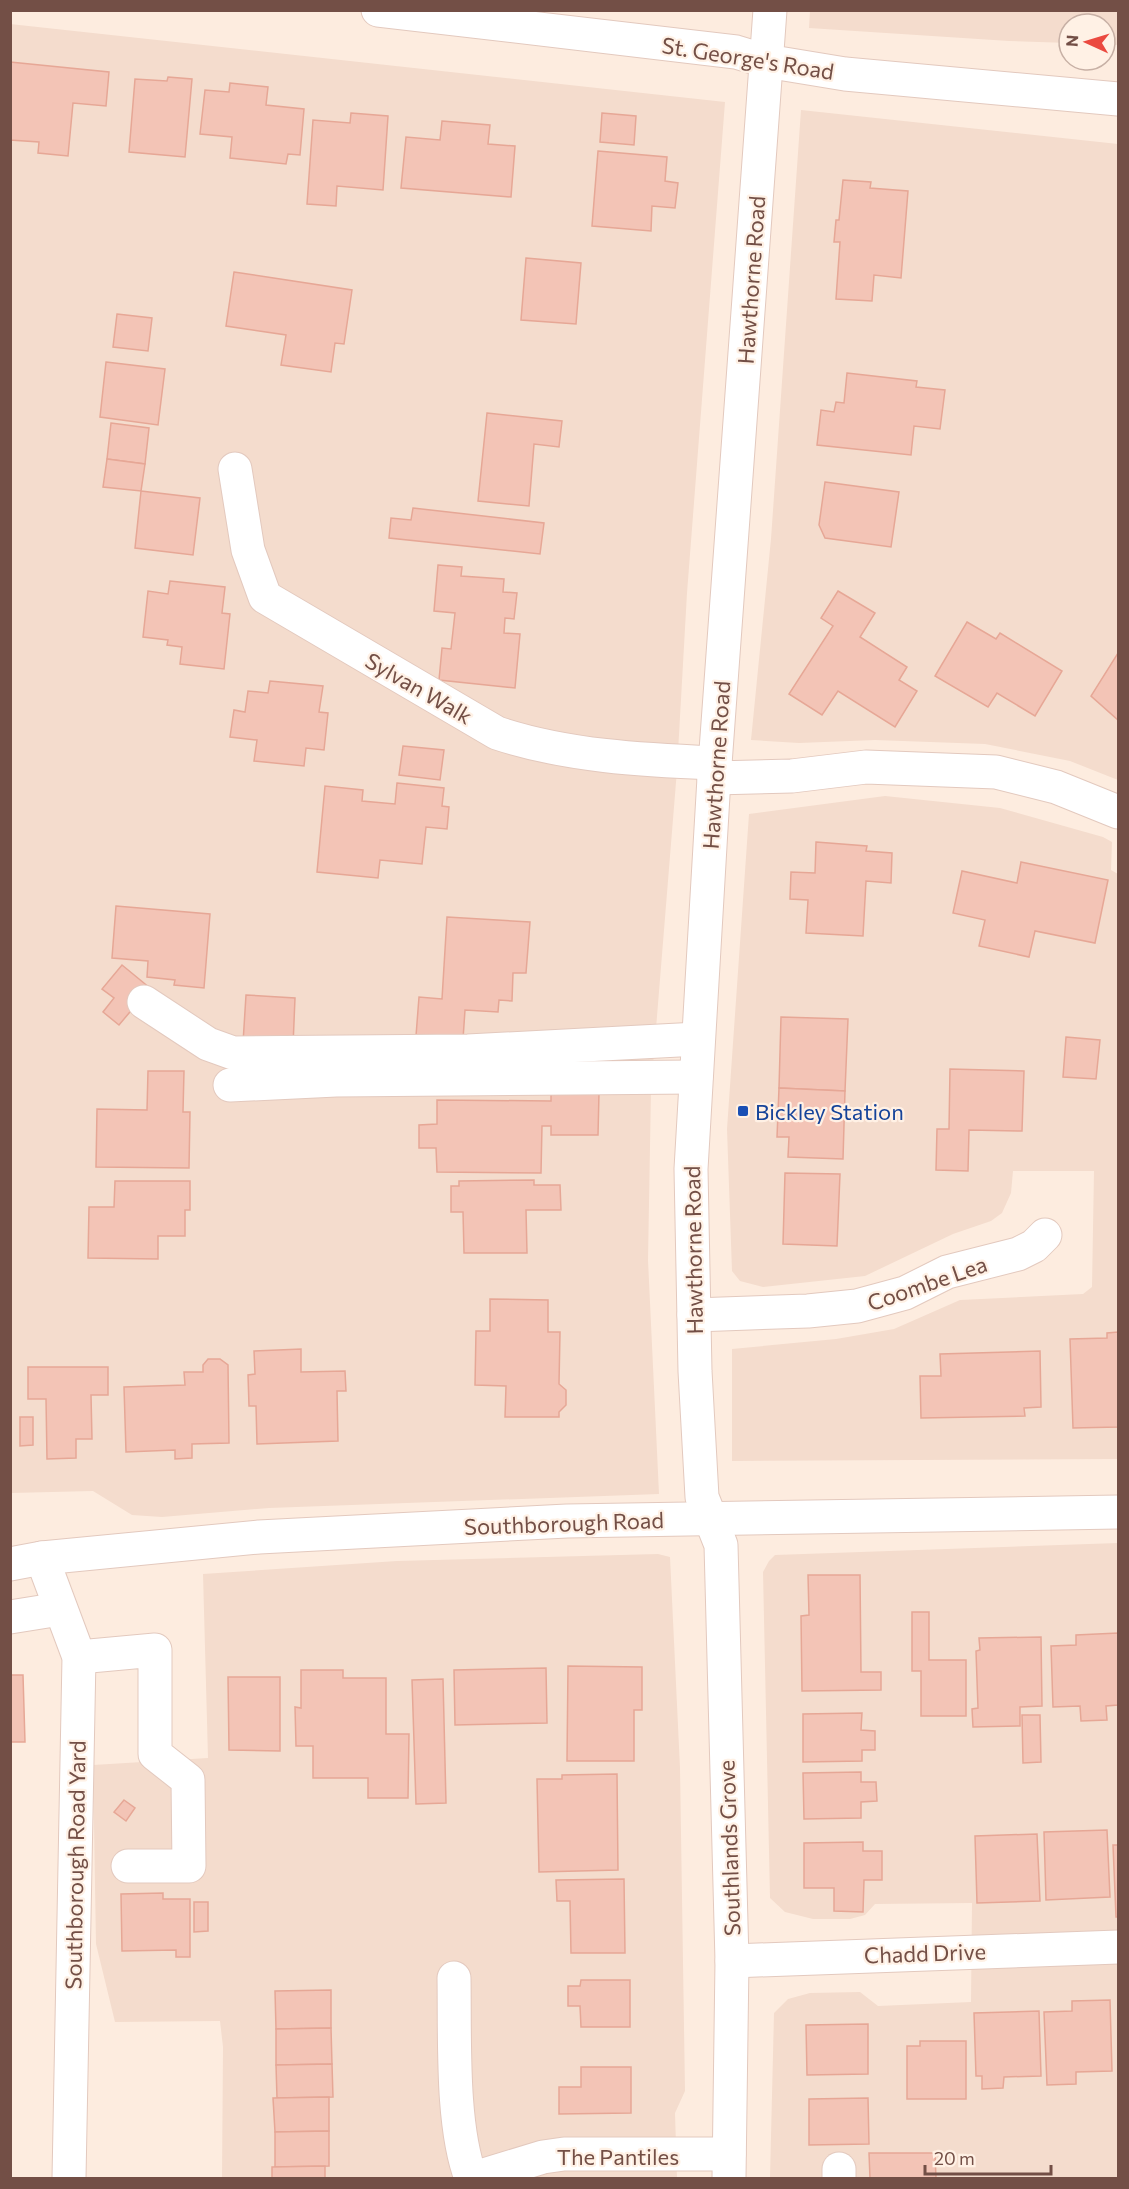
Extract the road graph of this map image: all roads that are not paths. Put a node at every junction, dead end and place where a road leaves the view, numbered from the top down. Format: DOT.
graph roads {
  1 [pos="378,10"];
  2 [pos="770,10"];
  3 [pos="766,61"];
  4 [pos="1119,99"];
  5 [pos="235,469"];
  6 [pos="715,770"];
  7 [pos="1119,812"];
  8 [pos="144,1002"];
  9 [pos="698,1039"];
  10 [pos="696,1077"];
  11 [pos="230,1085"];
  12 [pos="1045,1235"];
  13 [pos="694,1315"];
  14 [pos="1119,1512"];
  15 [pos="711,1519"];
  16 [pos="42,1558"];
  17 [pos="10,1564"];
  18 [pos="60,1609"];
  19 [pos="12,1617"];
  20 [pos="79,1657"];
  21 [pos="128,1866"];
  22 [pos="1119,1947"];
  23 [pos="732,1961"];
  24 [pos="454,1978"];
  25 [pos="729,2166"];
  26 [pos="69,2178"];
  27 [pos="473,2178"];
  1 -- 3 [label="street, St. George's Road"];
  2 -- 3 [label="street, Hawthorne Road"];
  3 -- 4 [label="street, St. George's Road"];
  3 -- 6 [label="street, Hawthorne Road"];
  5 -- 6 [label="street, Sylvan Walk"];
  6 -- 7 [label="street, Sylvan Walk"];
  6 -- 9 [label="street, Hawthorne Road"];
  8 -- 9 [label="street"];
  9 -- 10 [label="street, Hawthorne Road"];
  10 -- 11 [label="street"];
  10 -- 13 [label="street, Hawthorne Road"];
  12 -- 13 [label="street, Coombe Lea"];
  13 -- 15 [label="street, Hawthorne Road"];
  14 -- 15 [label="street, Southborough Road"];
  15 -- 16 [label="street, Southborough Road"];
  15 -- 23 [label="street, Southlands Grove"];
  16 -- 17 [label="street, Southborough Road"];
  16 -- 18 [label="street, Southborough Road Yard"];
  18 -- 19 [label="street"];
  18 -- 20 [label="street, Southborough Road Yard"];
  20 -- 21 [label="street"];
  20 -- 26 [label="street, Southborough Road Yard"];
  22 -- 23 [label="street, Chadd Drive"];
  23 -- 25 [label="street, Southlands Grove"];
  24 -- 27 [label="street"];
  25 -- 27 [label="street, The Pantiles"];
}
